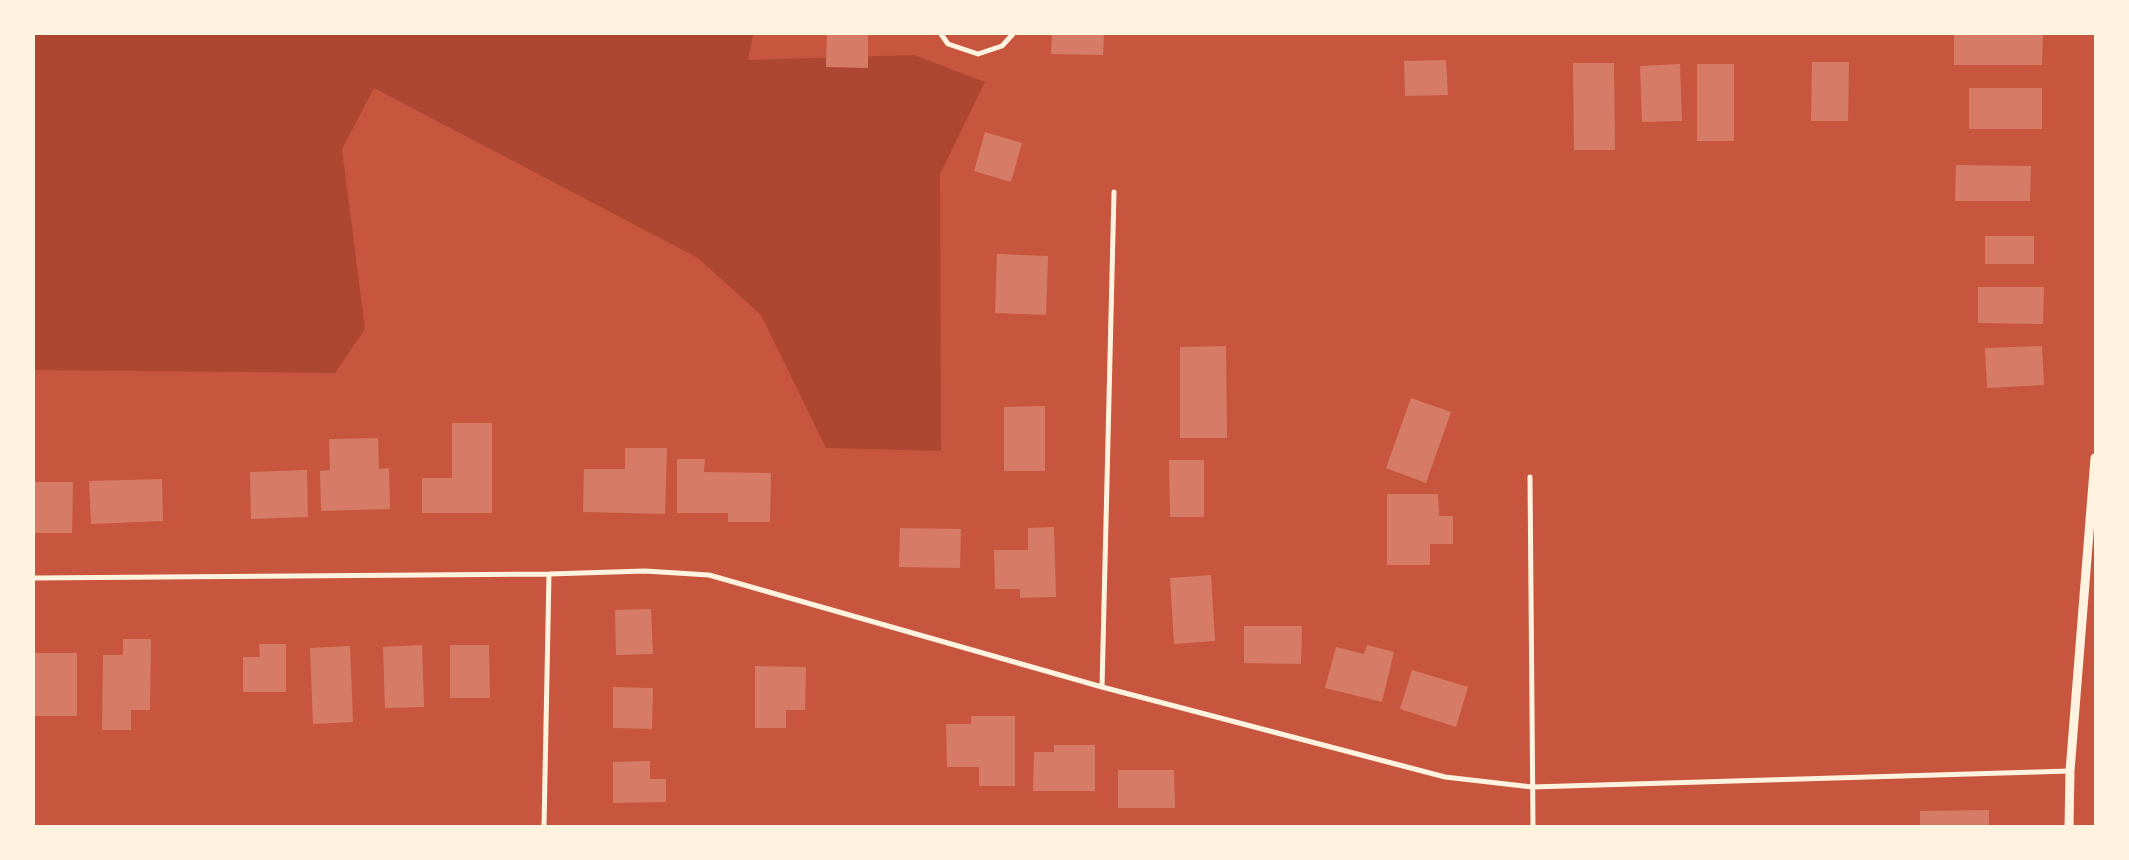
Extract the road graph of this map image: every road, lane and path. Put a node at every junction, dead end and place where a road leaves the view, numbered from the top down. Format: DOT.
graph roads {
  1 [pos="941,34"];
  2 [pos="1013,34"];
  3 [pos="1114,192"];
  4 [pos="2095,458"];
  5 [pos="1530,477"];
  6 [pos="549,574"];
  7 [pos="34,578"];
  8 [pos="1102,688"];
  9 [pos="2070,771"];
  10 [pos="1532,787"];
  11 [pos="544,826"];
  12 [pos="1533,826"];
  13 [pos="2069,826"];
  1 -- 2 [label="street"];
  3 -- 8 [label="street"];
  4 -- 9 [label="street"];
  5 -- 10 [label="street"];
  6 -- 7 [label="street"];
  6 -- 8 [label="street"];
  6 -- 11 [label="street"];
  8 -- 10 [label="street"];
  9 -- 10 [label="street"];
  9 -- 13 [label="street"];
  10 -- 12 [label="street"];
}
